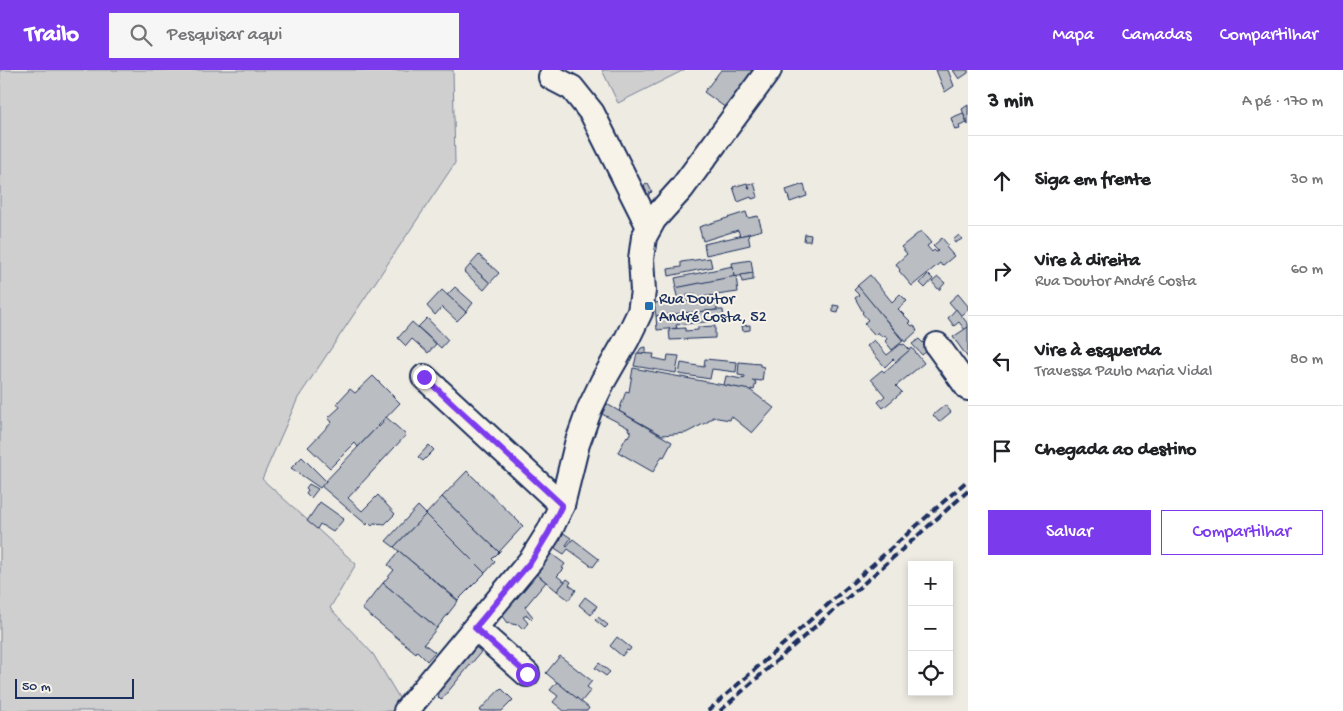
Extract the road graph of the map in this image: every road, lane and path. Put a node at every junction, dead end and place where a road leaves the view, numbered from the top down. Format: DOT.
graph roads {
  1 [pos="770,70"];
  2 [pos="552,77"];
  3 [pos="650,227"];
  4 [pos="937,344"];
  5 [pos="424,377"];
  6 [pos="968,388"];
  7 [pos="562,505"];
  8 [pos="475,628"];
  9 [pos="527,674"];
  10 [pos="406,711"];
  1 -- 3 [label="street"];
  2 -- 3 [label="street"];
  3 -- 7 [label="street"];
  4 -- 6 [label="street"];
  5 -- 7 [label="street"];
  7 -- 8 [label="street"];
  8 -- 9 [label="street"];
  8 -- 10 [label="street"];
}
